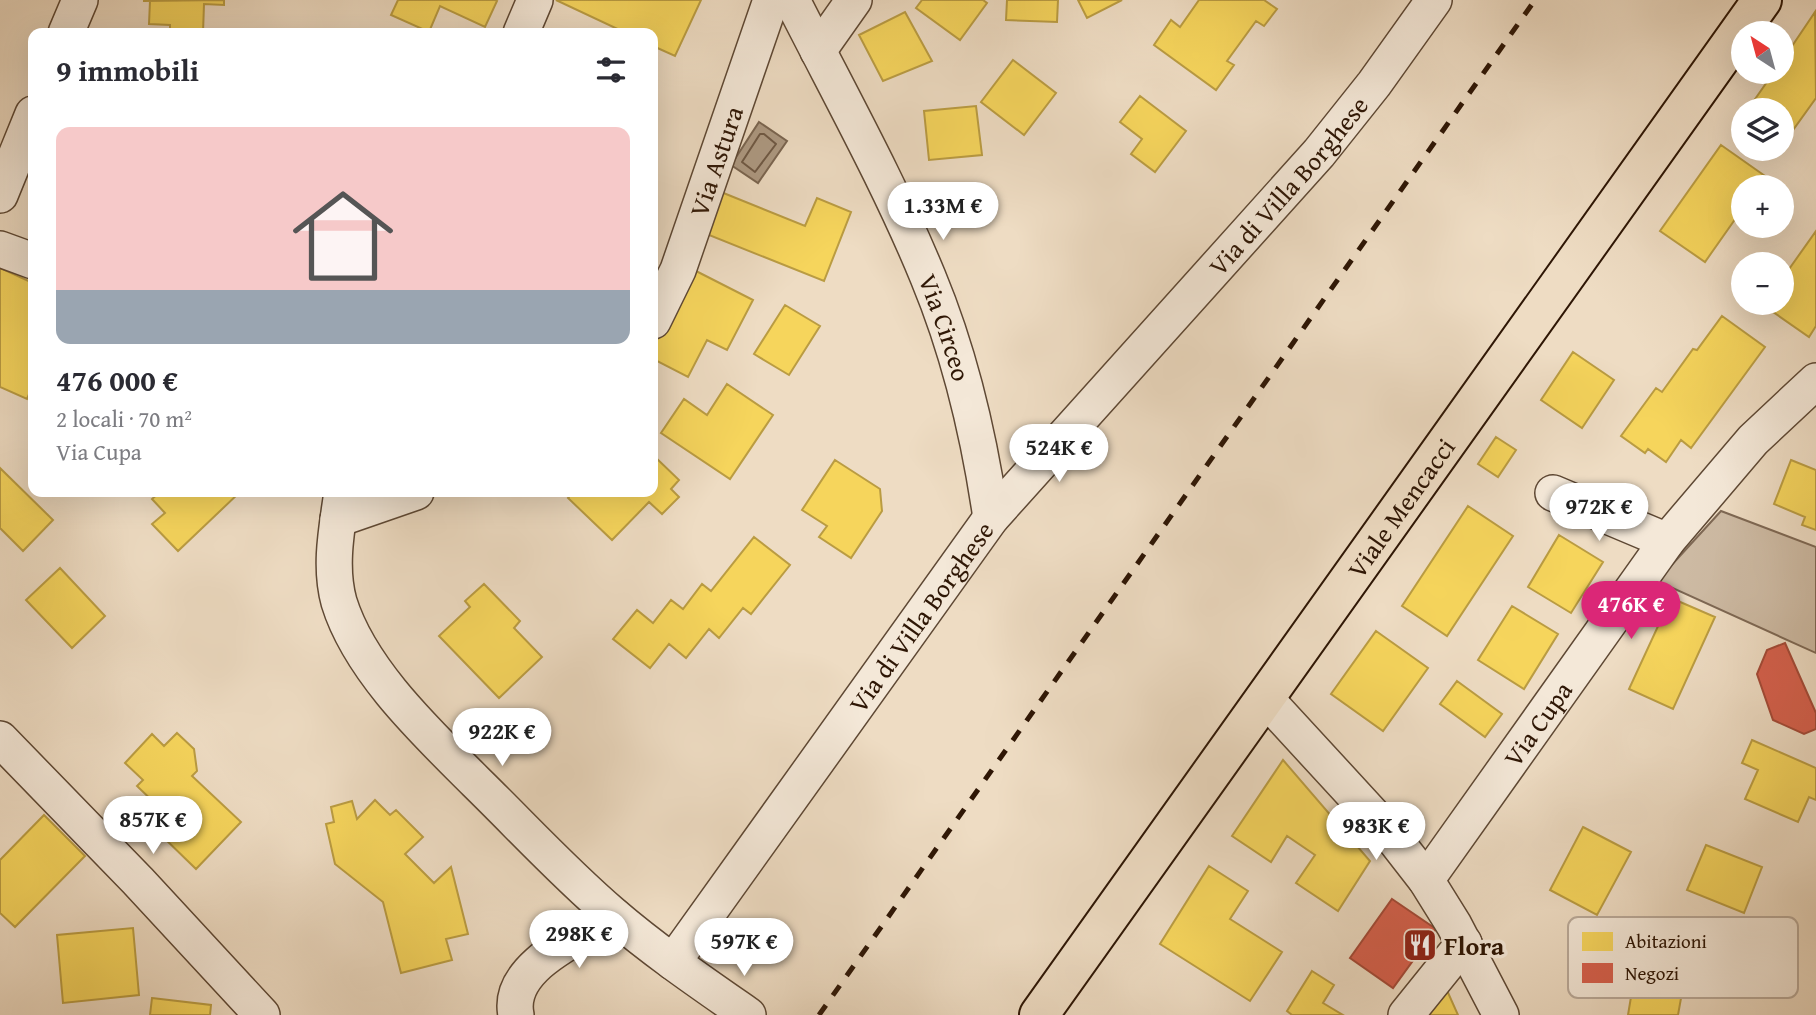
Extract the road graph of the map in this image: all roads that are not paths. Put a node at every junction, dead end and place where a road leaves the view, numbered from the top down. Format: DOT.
graph roads {
  1 [pos="80,0"];
  2 [pos="535,0"];
  3 [pos="771,0"];
  4 [pos="792,0"];
  5 [pos="854,0"];
  6 [pos="1434,0"];
  7 [pos="1762,0"];
  8 [pos="68,28"];
  9 [pos="523,28"];
  10 [pos="818,51"];
  11 [pos="28,126"];
  12 [pos="0,195"];
  13 [pos="0,248"];
  14 [pos="28,259"];
  15 [pos="658,311"];
  16 [pos="1816,381"];
  17 [pos="1553,493"];
  18 [pos="387,497"];
  19 [pos="340,505"];
  20 [pos="991,518"];
  21 [pos="1667,541"];
  22 [pos="1265,698"];
  23 [pos="0,739"];
  24 [pos="1426,880"];
  25 [pos="614,916"];
  26 [pos="1464,943"];
  27 [pos="673,962"];
  28 [pos="262,1015"];
  29 [pos="516,1015"];
  30 [pos="748,1015"];
  31 [pos="1038,1015"];
  32 [pos="1406,1015"];
  33 [pos="1502,1015"];
  1 -- 8 [label="street"];
  2 -- 9 [label="street"];
  3 -- 15 [label="street, Via Astura"];
  4 -- 10 [label="street, Via Circeo"];
  5 -- 10 [label="street"];
  6 -- 20 [label="street, Via di Villa Borghese"];
  7 -- 22 [label="main road, Viale Mencacci"];
  10 -- 20 [label="street, Via Circeo"];
  11 -- 12 [label="street"];
  13 -- 14 [label="street"];
  16 -- 21 [label="street, Via Cupa"];
  17 -- 21 [label="street"];
  18 -- 19 [label="street"];
  19 -- 25 [label="street"];
  20 -- 27 [label="street, Via di Villa Borghese"];
  21 -- 24 [label="street, Via Cupa"];
  22 -- 24 [label="street"];
  22 -- 31 [label="main road, Viale Mencacci"];
  23 -- 28 [label="street"];
  24 -- 26 [label="street"];
  25 -- 27 [label="street"];
  25 -- 29 [label="street"];
  26 -- 32 [label="street"];
  26 -- 33 [label="street"];
  27 -- 30 [label="street"];
}
